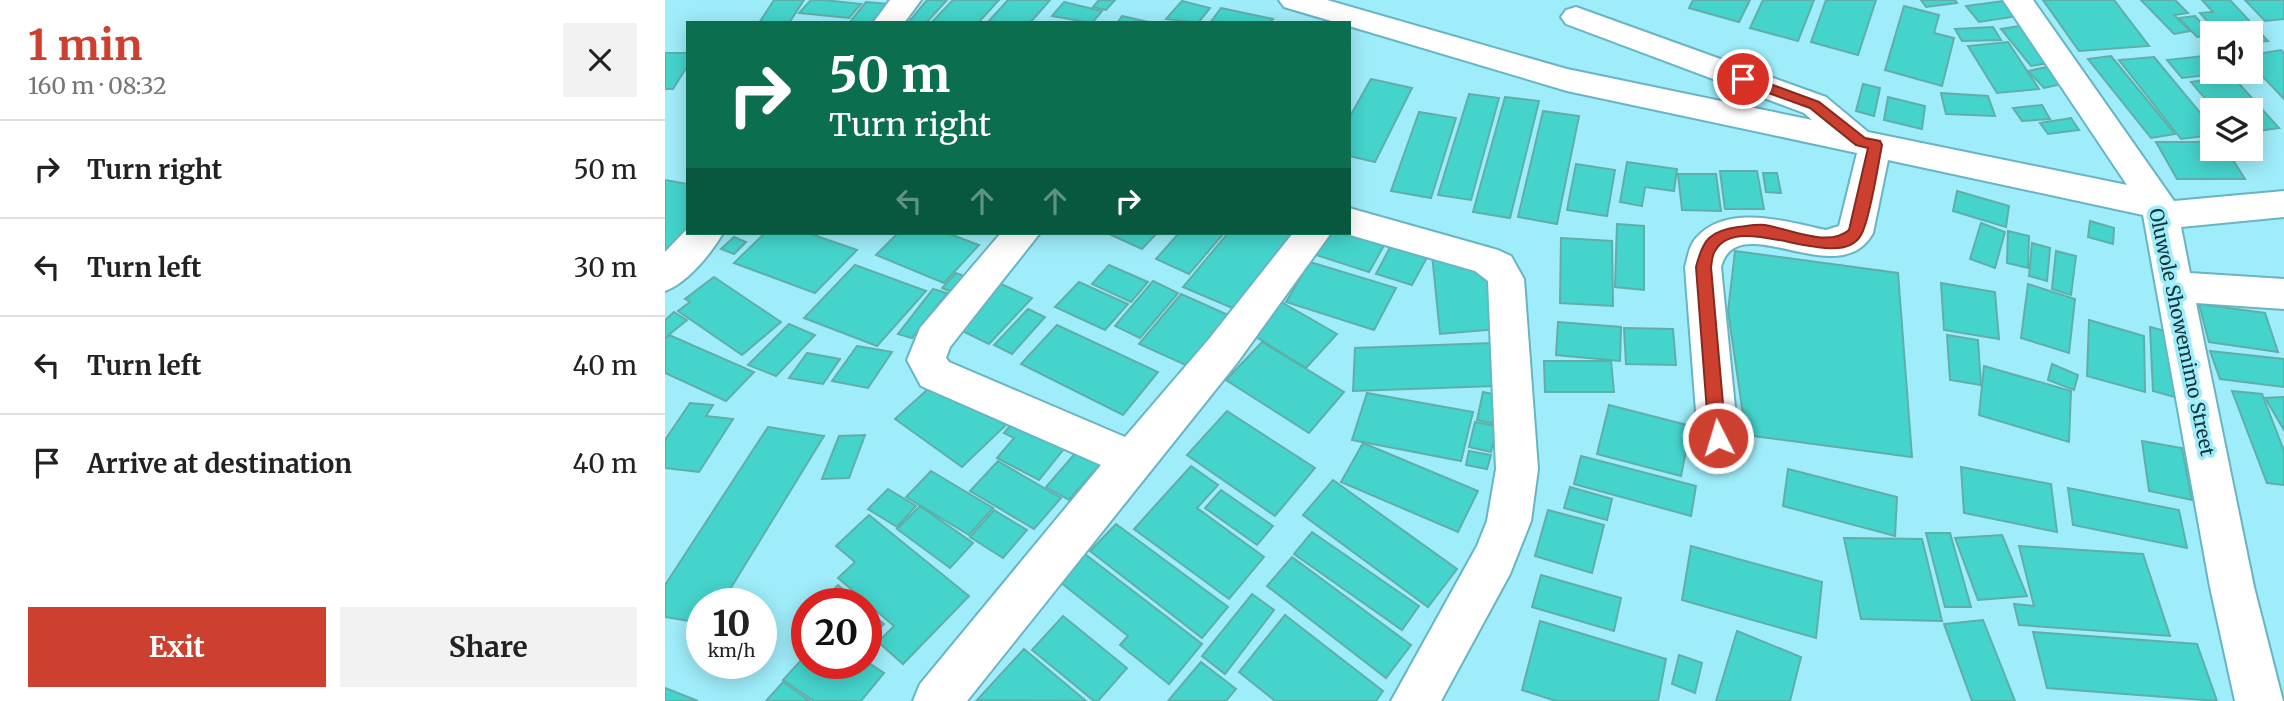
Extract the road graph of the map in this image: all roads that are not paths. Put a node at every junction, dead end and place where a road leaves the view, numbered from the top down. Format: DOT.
graph roads {
  1 [pos="906,0"];
  2 [pos="1294,0"];
  3 [pos="2018,0"];
  4 [pos="1576,17"];
  5 [pos="890,21"];
  6 [pos="1868,143"];
  7 [pos="2284,204"];
  8 [pos="2161,210"];
  9 [pos="1351,222"];
  10 [pos="703,235"];
  11 [pos="1020,235"];
  12 [pos="1311,235"];
  13 [pos="665,276"];
  14 [pos="2176,287"];
  15 [pos="2284,294"];
  16 [pos="1718,438"];
  17 [pos="1132,459"];
  18 [pos="2266,697"];
  19 [pos="937,701"];
  20 [pos="1415,701"];
  1 -- 5 [label="street"];
  2 -- 6 [label="street"];
  3 -- 8 [label="street, Oluwole Showemimo Street"];
  4 -- 6 [label="street"];
  6 -- 8 [label="street"];
  6 -- 16 [label="street"];
  7 -- 8 [label="street"];
  8 -- 14 [label="street, Oluwole Showemimo Street"];
  9 -- 20 [label="street"];
  10 -- 13 [label="street"];
  11 -- 17 [label="street"];
  12 -- 17 [label="street"];
  14 -- 15 [label="street"];
  14 -- 18 [label="street, Oluwole Showemimo Street"];
  17 -- 19 [label="street"];
}
